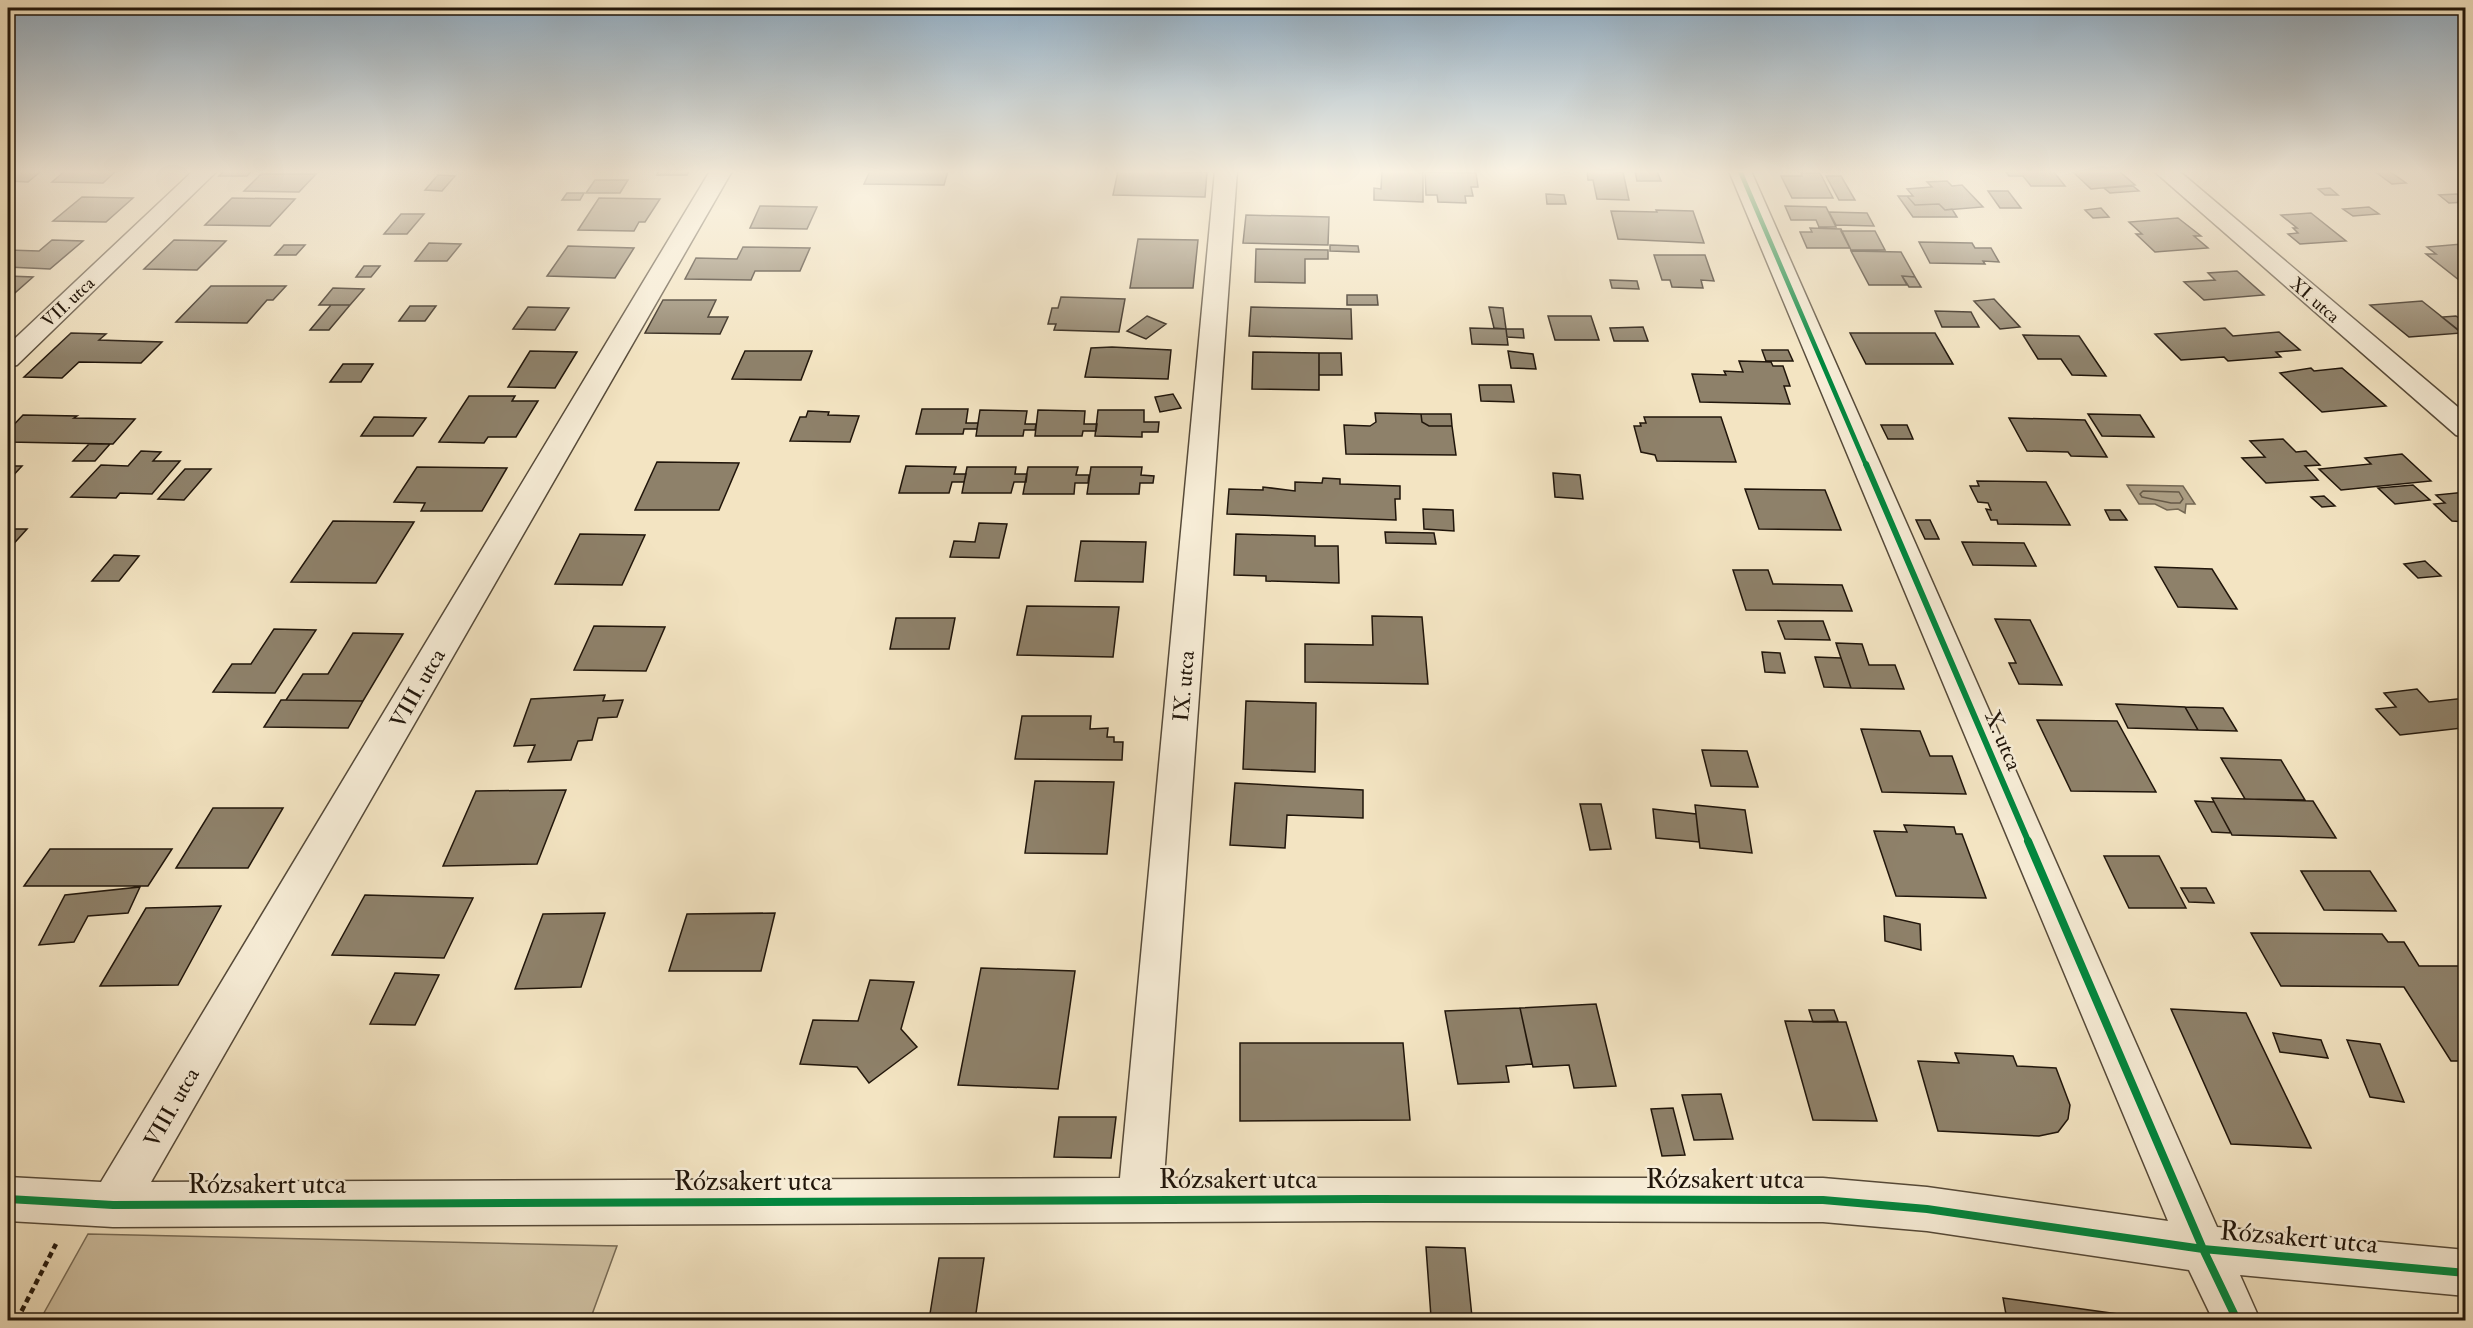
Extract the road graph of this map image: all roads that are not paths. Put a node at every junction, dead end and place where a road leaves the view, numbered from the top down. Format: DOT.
graph roads {
  1 [pos="140,233"];
  2 [pos="683,233"];
  3 [pos="1221,233"];
  4 [pos="1767,233"];
  5 [pos="2237,233"];
  6 [pos="8,358"];
  7 [pos="2466,429"];
  8 [pos="8,1198"];
  9 [pos="1140,1201"];
  10 [pos="95,1204"];
  11 [pos="2202,1249"];
  12 [pos="2466,1273"];
  13 [pos="2237,1320"];
  1 -- 6 [label="street, VII. utca"];
  2 -- 10 [label="street, VIII. utca"];
  3 -- 9 [label="street, IX. utca"];
  4 -- 11 [label="street, X. utca"];
  5 -- 7 [label="street, XI. utca"];
  8 -- 10 [label="street, Rózsakert utca"];
  9 -- 10 [label="street, Rózsakert utca"];
  9 -- 11 [label="street, Rózsakert utca"];
  11 -- 12 [label="street, Rózsakert utca"];
  11 -- 13 [label="street, X. utca"];
}
